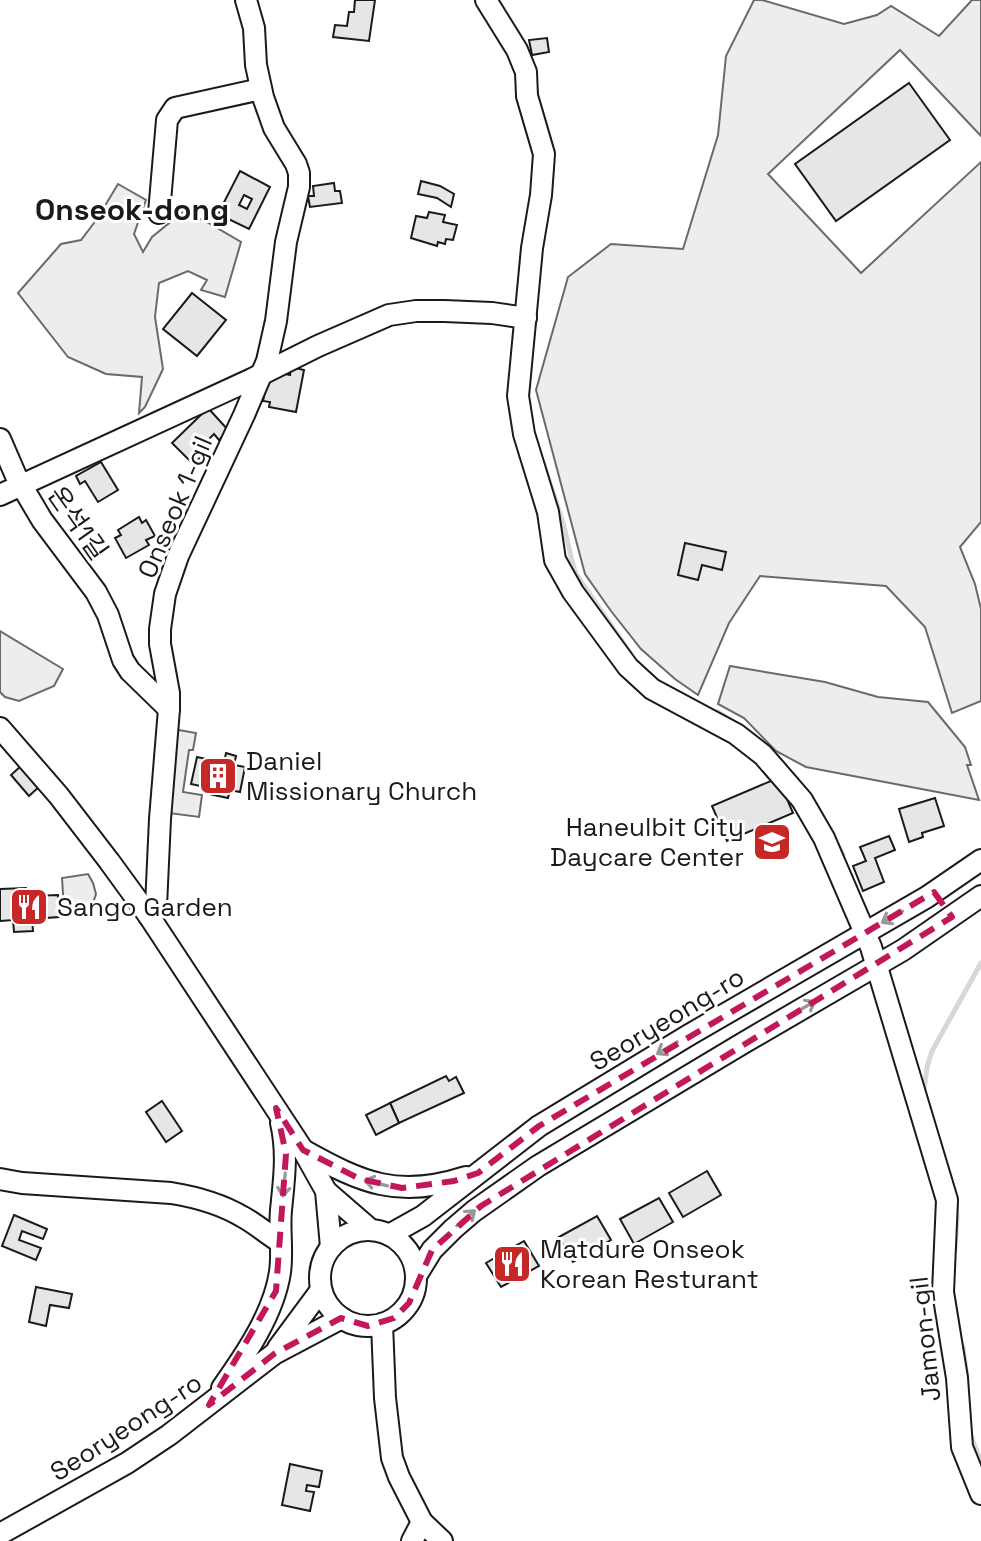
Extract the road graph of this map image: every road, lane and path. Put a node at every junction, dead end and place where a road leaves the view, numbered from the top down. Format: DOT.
graph roads {
  1 [pos="246,0"];
  2 [pos="486,0"];
  3 [pos="261,89"];
  4 [pos="159,213"];
  5 [pos="526,318"];
  6 [pos="263,373"];
  7 [pos="0,439"];
  8 [pos="21,485"];
  9 [pos="0,495"];
  10 [pos="169,709"];
  11 [pos="0,728"];
  12 [pos="981,860"];
  13 [pos="934,892"];
  14 [pos="981,896"];
  15 [pos="149,916"];
  16 [pos="952,917"];
  17 [pos="871,948"];
  18 [pos="760,994"];
  19 [pos="778,1022"];
  20 [pos="276,1108"];
  21 [pos="303,1150"];
  22 [pos="478,1173"];
  23 [pos="0,1179"];
  24 [pos="326,1191"];
  25 [pos="380,1233"];
  26 [pos="280,1242"];
  27 [pos="331,1247"];
  28 [pos="416,1276"];
  29 [pos="321,1290"];
  30 [pos="342,1318"];
  31 [pos="382,1324"];
  32 [pos="274,1354"];
  33 [pos="209,1405"];
  34 [pos="981,1494"];
  35 [pos="422,1522"];
  36 [pos="0,1534"];
  37 [pos="412,1541"];
  38 [pos="442,1541"];
  1 -- 3 [label="street, Onseok 1-gil"];
  2 -- 5 [label="street"];
  3 -- 4 [label="street"];
  3 -- 6 [label="street, Onseok 1-gil"];
  5 -- 6 [label="street"];
  5 -- 17 [label="street"];
  6 -- 8 [label="street"];
  6 -- 10 [label="street, Onseok 1-gil"];
  7 -- 8 [label="street, 온석1길"];
  8 -- 9 [label="street"];
  8 -- 10 [label="street, 온석1길"];
  10 -- 15 [label="street, Onseok 1-gil"];
  11 -- 15 [label="street"];
  12 -- 13 [label="street, Seoryeong-ro"];
  13 -- 16 [label="street"];
  13 -- 17 [label="street, Seoryeong-ro, one-way"];
  14 -- 16 [label="street, Seoryeong-ro"];
  15 -- 20 [label="street"];
  16 -- 17 [label="street, Seoryeong-ro"];
  17 -- 18 [label="street, Seoryeong-ro"];
  19 -- 17 [label="street, Seoryeong-ro, one-way"];
  17 -- 34 [label="street, Jamon-gil"];
  18 -- 19 [label="street"];
  18 -- 22 [label="street, Seoryeong-ro, one-way"];
  28 -- 19 [label="street, Seoryeong-ro, one-way"];
  20 -- 21 [label="street"];
  20 -- 26 [label="street, one-way"];
  22 -- 21 [label="street, one-way"];
  21 -- 24 [label="street"];
  22 -- 25 [label="street, Seoryeong-ro"];
  23 -- 26 [label="street"];
  24 -- 25 [label="street"];
  24 -- 27 [label="street"];
  25 -- 27 [label="street, Seoryeong-ro"];
  25 -- 28 [label="street"];
  26 -- 33 [label="street"];
  27 -- 29 [label="street, Seoryeong-ro"];
  28 -- 31 [label="street, Seoryeong-ro"];
  29 -- 30 [label="street"];
  29 -- 32 [label="street, Seoryeong-ro"];
  30 -- 31 [label="street"];
  30 -- 32 [label="street, Seoryeong-ro"];
  31 -- 35 [label="street"];
  32 -- 33 [label="street, Seoryeong-ro"];
  33 -- 36 [label="street, Seoryeong-ro"];
  35 -- 37 [label="street"];
  35 -- 38 [label="street"];
}
